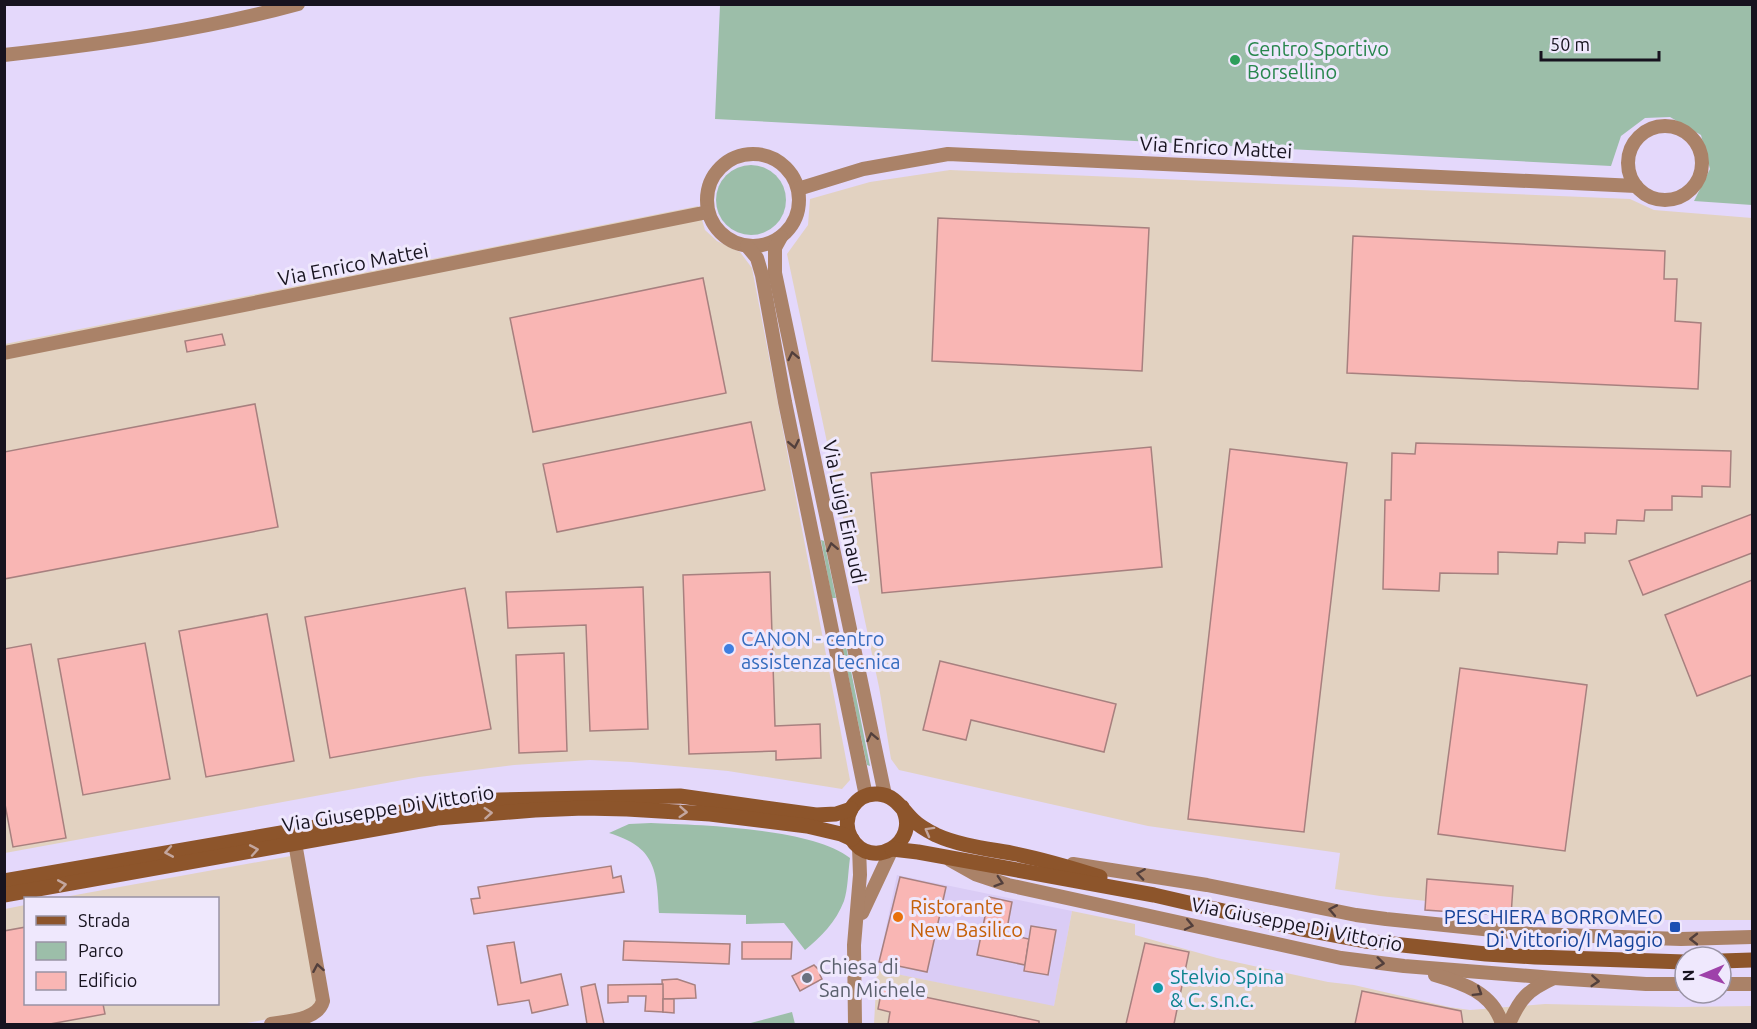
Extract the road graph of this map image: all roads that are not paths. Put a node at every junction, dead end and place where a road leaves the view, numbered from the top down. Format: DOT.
graph roads {
  1 [pos="298,4"];
  2 [pos="4,55"];
  3 [pos="1636,186"];
  4 [pos="798,189"];
  5 [pos="708,212"];
  6 [pos="781,237"];
  7 [pos="747,246"];
  8 [pos="4,353"];
  9 [pos="885,795"];
  10 [pos="866,796"];
  11 [pos="902,807"];
  12 [pos="850,809"];
  13 [pos="295,843"];
  14 [pos="855,843"];
  15 [pos="892,849"];
  16 [pos="946,857"];
  17 [pos="1046,860"];
  18 [pos="4,881"];
  19 [pos="4,895"];
  20 [pos="1154,896"];
  21 [pos="854,932"];
  22 [pos="1752,937"];
  23 [pos="1752,960"];
  24 [pos="1733,961"];
  25 [pos="1673,962"];
  26 [pos="1404,966"];
  27 [pos="1554,978"];
  28 [pos="1673,984"];
  29 [pos="1733,984"];
  30 [pos="1752,984"];
  31 [pos="271,1024"];
  32 [pos="855,1024"];
  33 [pos="1502,1024"];
  34 [pos="1509,1024"];
  1 -- 2 [label="street"];
  3 -- 3 [label="street"];
  3 -- 4 [label="street, Via Enrico Mattei"];
  4 -- 5 [label="street"];
  4 -- 6 [label="street"];
  5 -- 7 [label="street"];
  5 -- 8 [label="street, Via Enrico Mattei"];
  6 -- 7 [label="street"];
  9 -- 6 [label="street, Via Luigi Einaudi, one-way"];
  7 -- 10 [label="street, Via Luigi Einaudi, one-way"];
  9 -- 10 [label="main road"];
  9 -- 11 [label="main road, Via Giuseppe Di Vittorio"];
  10 -- 12 [label="main road, Via Giuseppe Di Vittorio"];
  11 -- 15 [label="main road"];
  17 -- 11 [label="main road, Via Giuseppe Di Vittorio, one-way"];
  12 -- 14 [label="main road"];
  12 -- 18 [label="main road, Via Giuseppe Di Vittorio, one-way"];
  13 -- 14 [label="main road, Via Giuseppe Di Vittorio, one-way"];
  19 -- 13 [label="main road, Via Giuseppe Di Vittorio, one-way"];
  31 -- 13 [label="street, one-way"];
  14 -- 15 [label="main road, Via Giuseppe Di Vittorio"];
  14 -- 21 [label="street"];
  15 -- 16 [label="main road, Via Giuseppe Di Vittorio"];
  15 -- 21 [label="street"];
  16 -- 20 [label="main road, Via Giuseppe Di Vittorio"];
  16 -- 26 [label="street, Via Giuseppe Di Vittorio, one-way"];
  17 -- 20 [label="main road, Via Giuseppe Di Vittorio"];
  22 -- 17 [label="street, Via Giuseppe Di Vittorio, one-way"];
  20 -- 25 [label="main road, Via Giuseppe Di Vittorio"];
  21 -- 32 [label="street"];
  23 -- 24 [label="main road"];
  26 -- 27 [label="street, Via Giuseppe Di Vittorio"];
  26 -- 33 [label="street, one-way"];
  27 -- 28 [label="street, Via Giuseppe Di Vittorio, one-way"];
  27 -- 34 [label="street"];
  29 -- 30 [label="street"];
}
